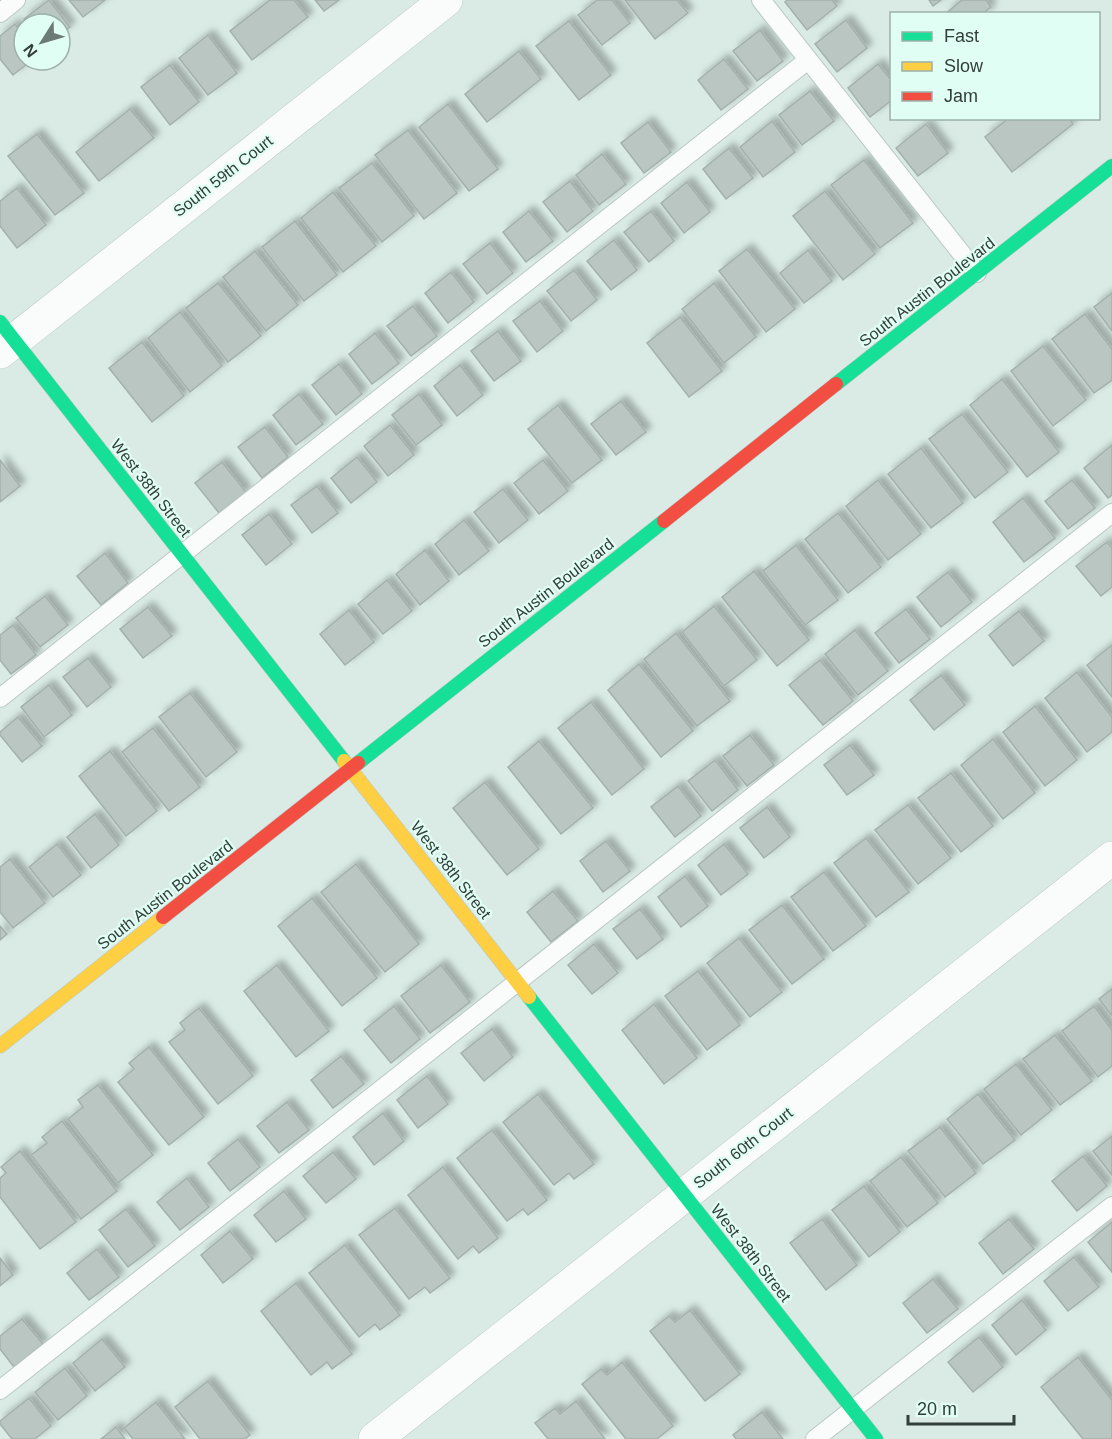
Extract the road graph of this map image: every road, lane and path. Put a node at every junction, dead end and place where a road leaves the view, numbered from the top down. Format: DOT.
graph roads {
  1 [pos="16,0"];
  2 [pos="446,0"];
  3 [pos="761,0"];
  4 [pos="0,12"];
  5 [pos="808,60"];
  6 [pos="1112,166"];
  7 [pos="977,273"];
  8 [pos="5,338"];
  9 [pos="1112,513"];
  10 [pos="182,554"];
  11 [pos="0,698"];
  12 [pos="351,769"];
  13 [pos="1112,858"];
  14 [pos="518,981"];
  15 [pos="0,1046"];
  16 [pos="684,1194"];
  17 [pos="1112,1206"];
  18 [pos="0,1390"];
  19 [pos="853,1409"];
  20 [pos="375,1439"];
  21 [pos="815,1439"];
  22 [pos="876,1439"];
  1 -- 4 [label="lane"];
  2 -- 8 [label="street, South 59th Court"];
  3 -- 5 [label="lane"];
  5 -- 7 [label="lane"];
  5 -- 10 [label="lane"];
  6 -- 7 [label="street, South Austin Boulevard"];
  7 -- 12 [label="street, South Austin Boulevard"];
  8 -- 10 [label="street, West 38th Street"];
  9 -- 14 [label="lane"];
  10 -- 11 [label="lane"];
  10 -- 12 [label="street, West 38th Street"];
  12 -- 14 [label="street, West 38th Street"];
  12 -- 15 [label="street, South Austin Boulevard"];
  13 -- 16 [label="street, South 60th Court"];
  14 -- 16 [label="street, West 38th Street"];
  14 -- 18 [label="lane"];
  16 -- 19 [label="street, West 38th Street"];
  16 -- 20 [label="street, South 60th Court"];
  17 -- 19 [label="lane"];
  19 -- 21 [label="lane"];
  19 -- 22 [label="street, West 38th Street"];
}
